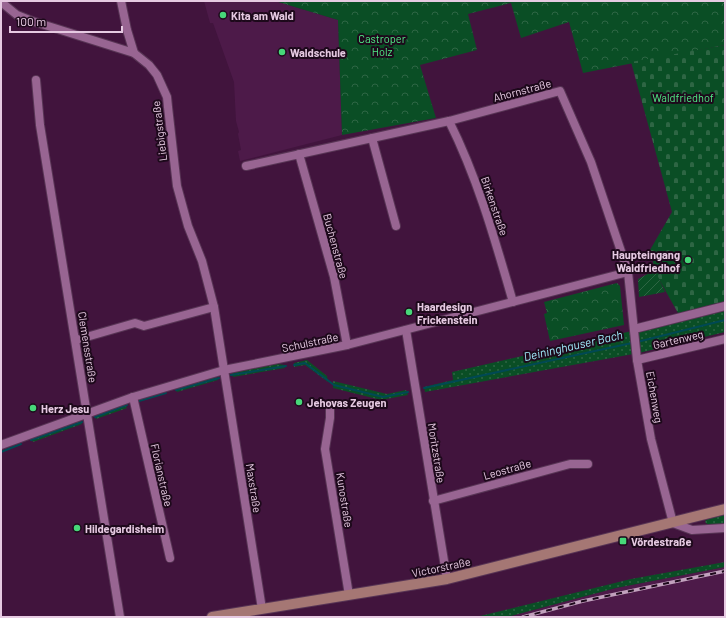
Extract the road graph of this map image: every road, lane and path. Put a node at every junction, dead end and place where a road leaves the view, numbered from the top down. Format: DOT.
graph roads {
  1 [pos="121,1"];
  2 [pos="1,2"];
  3 [pos="134,53"];
  4 [pos="36,80"];
  5 [pos="449,121"];
  6 [pos="372,138"];
  7 [pos="299,154"];
  8 [pos="246,166"];
  9 [pos="396,226"];
  10 [pos="628,272"];
  11 [pos="513,302"];
  12 [pos="725,306"];
  13 [pos="214,307"];
  14 [pos="634,329"];
  15 [pos="406,330"];
  16 [pos="76,340"];
  17 [pos="725,340"];
  18 [pos="347,345"];
  19 [pos="637,360"];
  20 [pos="224,370"];
  21 [pos="133,397"];
  22 [pos="330,407"];
  23 [pos="88,414"];
  24 [pos="1,445"];
  25 [pos="588,464"];
  26 [pos="433,501"];
  27 [pos="725,509"];
  28 [pos="672,523"];
  29 [pos="725,528"];
  30 [pos="170,558"];
  31 [pos="447,579"];
  32 [pos="349,596"];
  33 [pos="262,609"];
  34 [pos="120,617"];
  35 [pos="212,617"];
  1 -- 3 [label="street"];
  2 -- 3 [label="street, Liebigstraße"];
  3 -- 13 [label="street, Liebigstraße"];
  4 -- 16 [label="street, Clemensstraße"];
  5 -- 6 [label="street, Ahornstraße"];
  5 -- 10 [label="street, Ahornstraße"];
  5 -- 11 [label="street, Birkenstraße"];
  6 -- 7 [label="street, Ahornstraße"];
  6 -- 9 [label="street"];
  7 -- 8 [label="street, Ahornstraße"];
  7 -- 18 [label="street, Buchenstraße"];
  10 -- 11 [label="street, Schulstraße"];
  10 -- 14 [label="street, Eichenweg"];
  11 -- 15 [label="street, Schulstraße"];
  12 -- 14 [label="street"];
  13 -- 16 [label="street"];
  13 -- 20 [label="street, Liebigstraße"];
  14 -- 19 [label="street, Eichenweg"];
  15 -- 18 [label="street, Schulstraße"];
  15 -- 26 [label="street, Moritzstraße"];
  16 -- 23 [label="street, Clemensstraße"];
  17 -- 19 [label="street, Gartenweg"];
  18 -- 20 [label="street, Schulstraße"];
  19 -- 28 [label="street, Eichenweg"];
  20 -- 21 [label="street, Schulstraße"];
  20 -- 33 [label="street, Maxstraße"];
  21 -- 23 [label="street, Schulstraße"];
  21 -- 30 [label="street, Florianstraße"];
  22 -- 32 [label="street, Kunostraße"];
  23 -- 24 [label="street, Schulstraße"];
  23 -- 34 [label="street, Clemensstraße"];
  25 -- 26 [label="street, Leostraße"];
  26 -- 31 [label="street, Moritzstraße"];
  27 -- 28 [label="street, Victorstraße"];
  28 -- 29 [label="street"];
  28 -- 31 [label="street, Victorstraße"];
  31 -- 32 [label="street, Victorstraße"];
  32 -- 33 [label="street, Victorstraße"];
  33 -- 35 [label="street, Victorstraße"];
}
